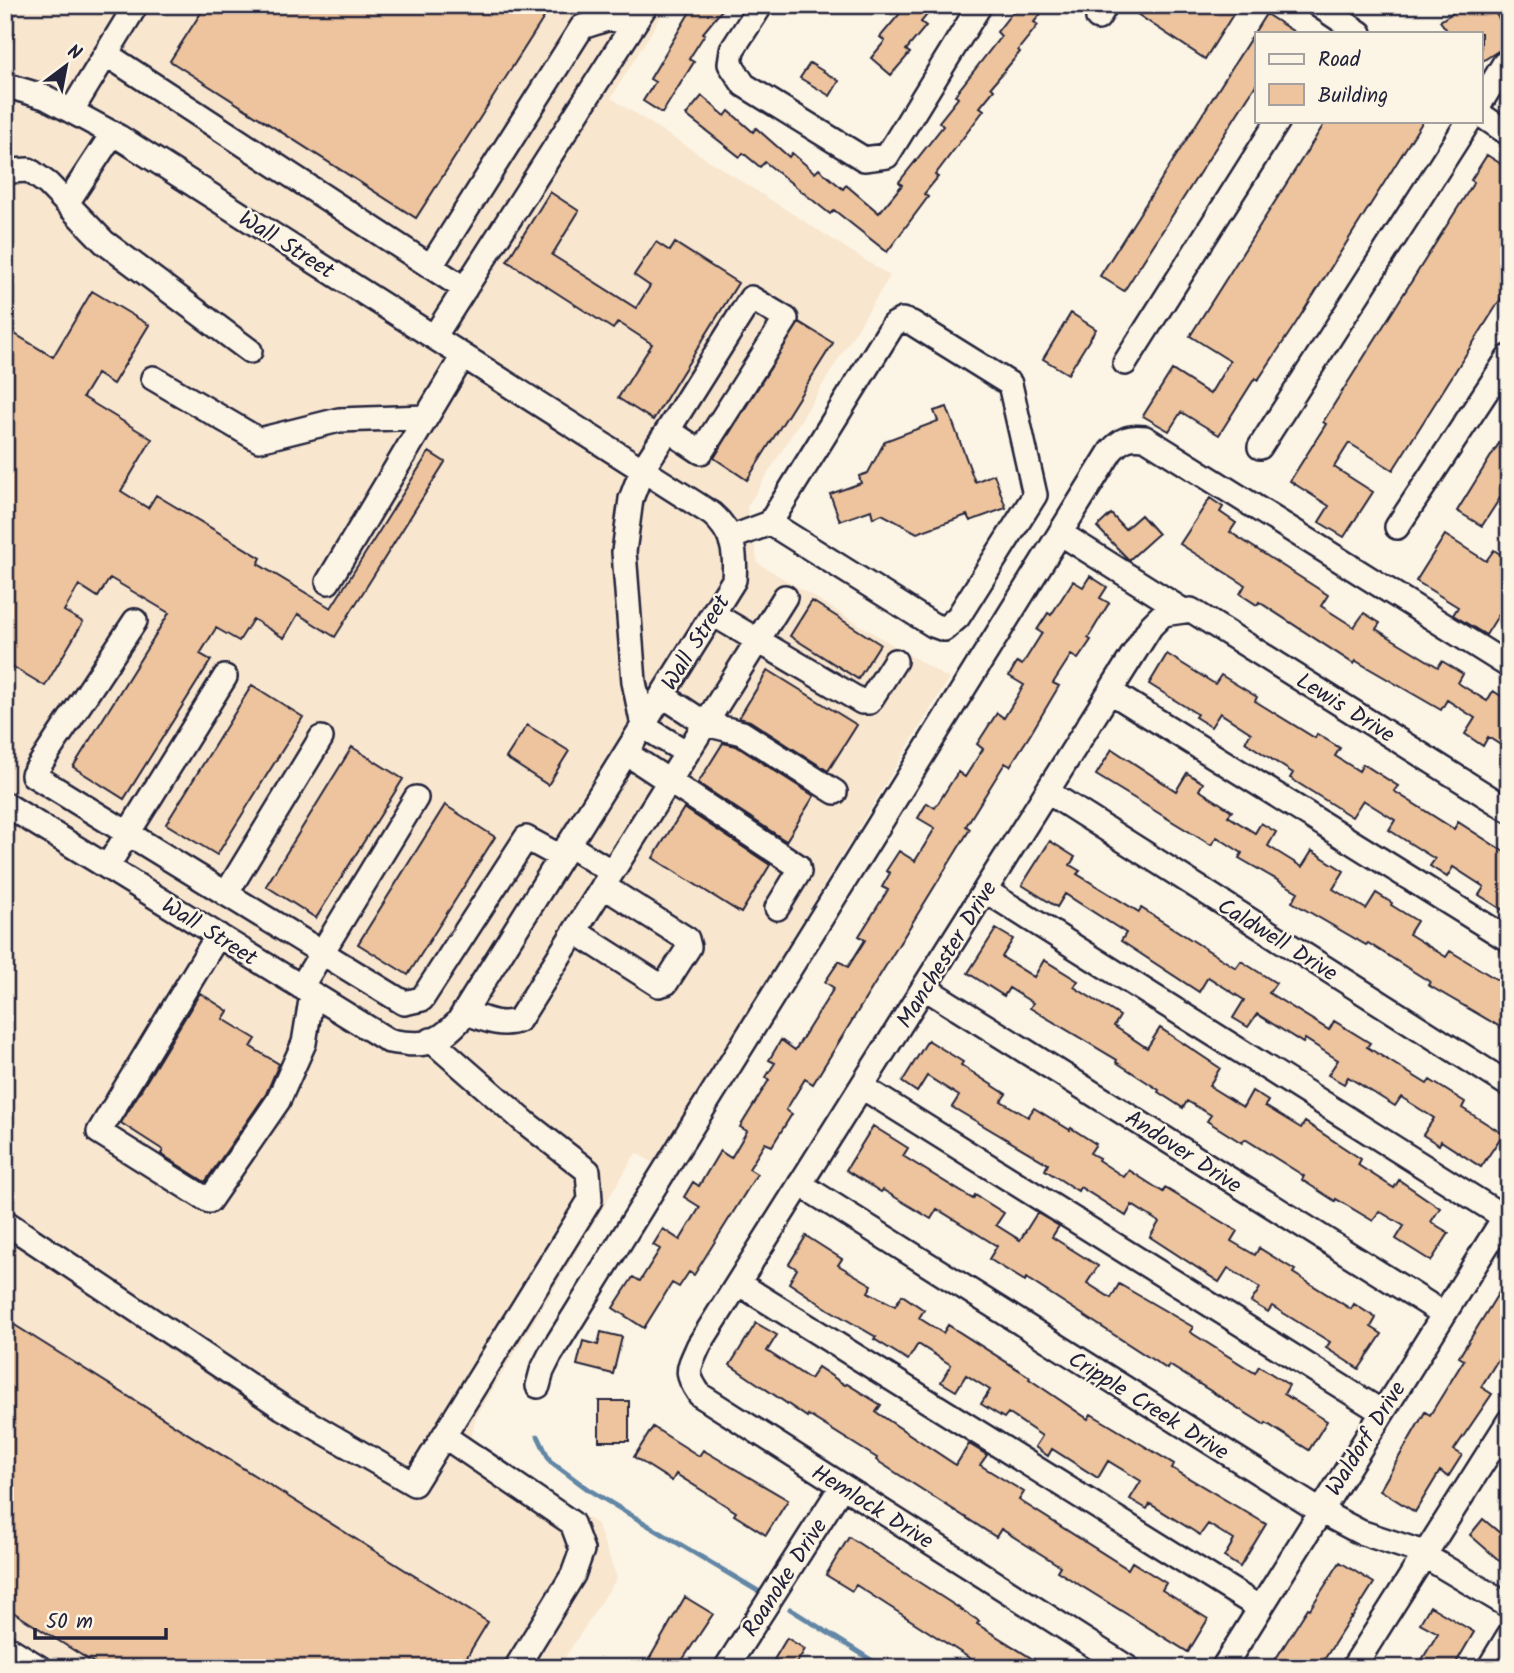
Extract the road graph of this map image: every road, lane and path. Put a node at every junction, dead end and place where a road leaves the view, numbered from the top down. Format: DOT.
graph roads {
  1 [pos="136,5"];
  2 [pos="646,5"];
  3 [pos="761,5"];
  4 [pos="980,5"];
  5 [pos="1318,5"];
  6 [pos="633,25"];
  7 [pos="1345,29"];
  8 [pos="106,54"];
  9 [pos="1509,64"];
  10 [pos="5,85"];
  11 [pos="1482,100"];
  12 [pos="72,110"];
  13 [pos="1482,116"];
  14 [pos="1277,122"];
  15 [pos="1468,122"];
  16 [pos="113,133"];
  17 [pos="1509,134"];
  18 [pos="5,175"];
  19 [pos="67,203"];
  20 [pos="431,266"];
  21 [pos="465,289"];
  22 [pos="434,337"];
  23 [pos="250,351"];
  24 [pos="463,356"];
  25 [pos="1509,357"];
  26 [pos="1125,363"];
  27 [pos="153,378"];
  28 [pos="426,418"];
  29 [pos="668,430"];
  30 [pos="1260,447"];
  31 [pos="642,470"];
  32 [pos="770,523"];
  33 [pos="1397,527"];
  34 [pos="1060,534"];
  35 [pos="730,538"];
  36 [pos="328,582"];
  37 [pos="785,597"];
  38 [pos="1182,610"];
  39 [pos="713,614"];
  40 [pos="135,621"];
  41 [pos="757,642"];
  42 [pos="895,661"];
  43 [pos="1509,666"];
  44 [pos="225,677"];
  45 [pos="1111,692"];
  46 [pos="662,695"];
  47 [pos="706,724"];
  48 [pos="643,726"];
  49 [pos="321,738"];
  50 [pos="626,753"];
  51 [pos="687,753"];
  52 [pos="669,781"];
  53 [pos="835,792"];
  54 [pos="1048,792"];
  55 [pos="416,798"];
  56 [pos="5,804"];
  57 [pos="1509,810"];
  58 [pos="128,834"];
  59 [pos="565,851"];
  60 [pos="107,867"];
  61 [pos="608,879"];
  62 [pos="986,891"];
  63 [pos="226,894"];
  64 [pos="777,908"];
  65 [pos="576,932"];
  66 [pos="218,935"];
  67 [pos="1509,940"];
  68 [pos="322,953"];
  69 [pos="925,988"];
  70 [pos="306,990"];
  71 [pos="464,1012"];
  72 [pos="431,1041"];
  73 [pos="1509,1086"];
  74 [pos="862,1087"];
  75 [pos="800,1184"];
  76 [pos="1507,1213"];
  77 [pos="5,1222"];
  78 [pos="738,1283"];
  79 [pos="721,1310"];
  80 [pos="1444,1314"];
  81 [pos="538,1386"];
  82 [pos="1382,1412"];
  83 [pos="1509,1421"];
  84 [pos="444,1436"];
  85 [pos="842,1486"];
  86 [pos="1320,1511"];
  87 [pos="1424,1556"];
  88 [pos="1509,1606"];
  89 [pos="1260,1608"];
  90 [pos="1509,1635"];
  91 [pos="5,1646"];
  92 [pos="40,1668"];
  93 [pos="516,1668"];
  94 [pos="726,1668"];
  95 [pos="1128,1668"];
  96 [pos="1223,1668"];
  97 [pos="1353,1668"];
  98 [pos="1489,1668"];
  1 -- 8 [label="street"];
  2 -- 6 [label="street"];
  3 -- 4 [label="street"];
  5 -- 7 [label="street"];
  6 -- 20 [label="street"];
  6 -- 21 [label="street"];
  8 -- 12 [label="street"];
  8 -- 20 [label="street"];
  9 -- 11 [label="street"];
  10 -- 12 [label="street, Wall Street"];
  12 -- 16 [label="street, Wall Street"];
  13 -- 17 [label="street"];
  14 -- 26 [label="street"];
  15 -- 30 [label="street"];
  16 -- 19 [label="street"];
  16 -- 22 [label="street, Wall Street"];
  18 -- 19 [label="street"];
  19 -- 23 [label="street"];
  20 -- 21 [label="street"];
  21 -- 22 [label="street"];
  22 -- 24 [label="street, Wall Street"];
  24 -- 28 [label="street"];
  24 -- 31 [label="street, Wall Street"];
  25 -- 33 [label="street"];
  27 -- 28 [label="street"];
  28 -- 36 [label="street"];
  29 -- 29 [label="street"];
  29 -- 31 [label="street"];
  31 -- 35 [label="street, Wall Street"];
  31 -- 48 [label="street"];
  32 -- 32 [label="street"];
  32 -- 35 [label="street"];
  34 -- 38 [label="street, Lewis Drive"];
  34 -- 43 [label="street"];
  34 -- 81 [label="street"];
  35 -- 39 [label="street, Wall Street"];
  37 -- 41 [label="street"];
  38 -- 45 [label="street, Manchester Drive"];
  38 -- 57 [label="street, Lewis Drive"];
  39 -- 41 [label="street"];
  39 -- 46 [label="street, Wall Street"];
  40 -- 58 [label="street"];
  41 -- 42 [label="street"];
  41 -- 47 [label="street"];
  44 -- 58 [label="street"];
  45 -- 54 [label="street, Manchester Drive"];
  45 -- 67 [label="street"];
  46 -- 47 [label="street"];
  46 -- 48 [label="street, Wall Street"];
  47 -- 51 [label="street"];
  47 -- 53 [label="street"];
  48 -- 50 [label="street, Wall Street"];
  48 -- 51 [label="street"];
  49 -- 63 [label="street"];
  50 -- 52 [label="street"];
  50 -- 59 [label="street, Wall Street"];
  51 -- 52 [label="street"];
  52 -- 61 [label="street"];
  52 -- 64 [label="street"];
  54 -- 62 [label="street, Manchester Drive"];
  54 -- 73 [label="street, Caldwell Drive"];
  55 -- 68 [label="street"];
  56 -- 60 [label="street, Wall Street"];
  58 -- 60 [label="street"];
  58 -- 63 [label="street"];
  59 -- 61 [label="street"];
  59 -- 68 [label="street"];
  59 -- 71 [label="street, Wall Street"];
  60 -- 66 [label="street, Wall Street"];
  61 -- 65 [label="street"];
  61 -- 65 [label="street"];
  62 -- 69 [label="street, Manchester Drive"];
  62 -- 76 [label="street"];
  63 -- 68 [label="street"];
  65 -- 71 [label="street"];
  66 -- 70 [label="street, Wall Street"];
  66 -- 70 [label="street"];
  68 -- 70 [label="street"];
  69 -- 74 [label="street, Manchester Drive"];
  69 -- 80 [label="street, Andover Drive"];
  70 -- 72 [label="street, Wall Street"];
  71 -- 72 [label="street, Wall Street"];
  72 -- 84 [label="street"];
  74 -- 75 [label="street, Manchester Drive"];
  74 -- 82 [label="street"];
  75 -- 78 [label="street, Manchester Drive"];
  75 -- 86 [label="street, Cripple Creek Drive"];
  76 -- 80 [label="street, Waldorf Drive"];
  77 -- 84 [label="street"];
  78 -- 79 [label="street, Manchester Drive"];
  78 -- 89 [label="street"];
  79 -- 85 [label="street, Hemlock Drive"];
  80 -- 82 [label="street, Waldorf Drive"];
  82 -- 86 [label="street, Waldorf Drive"];
  83 -- 87 [label="street"];
  84 -- 93 [label="street"];
  85 -- 94 [label="street, Roanoke Drive"];
  85 -- 95 [label="street, Hemlock Drive"];
  86 -- 87 [label="street, Cripple Creek Drive"];
  86 -- 89 [label="street, Waldorf Drive"];
  87 -- 88 [label="street, Cripple Creek Drive"];
  87 -- 97 [label="street"];
  89 -- 96 [label="street, Waldorf Drive"];
  90 -- 98 [label="street"];
  91 -- 92 [label="street"];
}
